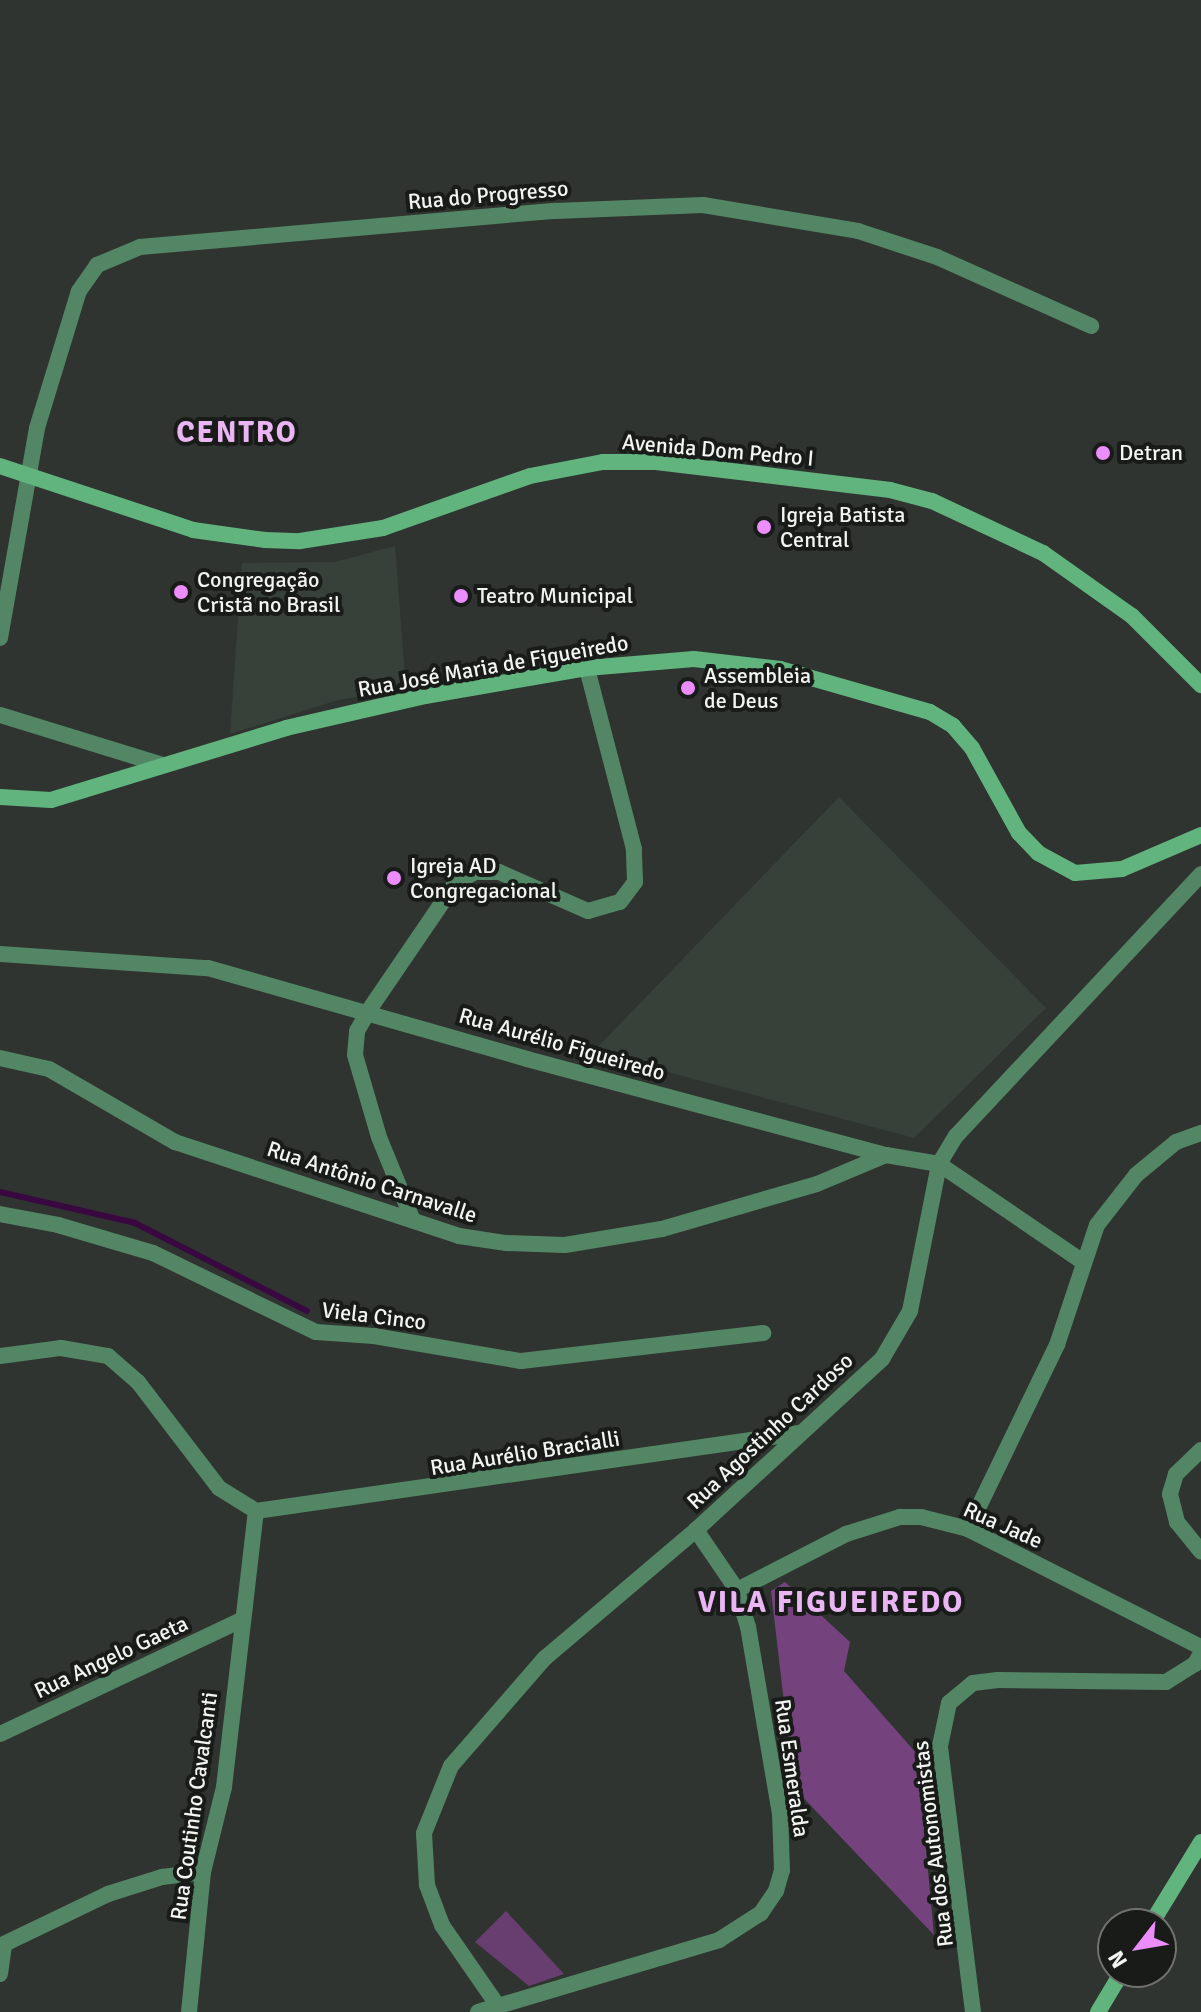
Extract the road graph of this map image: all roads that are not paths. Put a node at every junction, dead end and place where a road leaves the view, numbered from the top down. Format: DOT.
graph roads {
  1 [pos="1091,326"];
  2 [pos="0,466"];
  3 [pos="27,477"];
  4 [pos="0,638"];
  5 [pos="587,668"];
  6 [pos="1201,685"];
  7 [pos="0,715"];
  8 [pos="163,765"];
  9 [pos="0,797"];
  10 [pos="1201,835"];
  11 [pos="1201,874"];
  12 [pos="0,954"];
  13 [pos="369,1010"];
  14 [pos="0,1058"];
  15 [pos="1201,1133"];
  16 [pos="886,1155"];
  17 [pos="939,1164"];
  18 [pos="0,1214"];
  19 [pos="412,1218"];
  20 [pos="1083,1262"];
  21 [pos="763,1333"];
  22 [pos="0,1356"];
  23 [pos="801,1432"];
  24 [pos="1201,1450"];
  25 [pos="256,1511"];
  26 [pos="968,1529"];
  27 [pos="696,1530"];
  28 [pos="1201,1552"];
  29 [pos="737,1590"];
  30 [pos="241,1620"];
  31 [pos="1201,1647"];
  32 [pos="1201,1653"];
  33 [pos="0,1734"];
  34 [pos="1201,1842"];
  35 [pos="203,1872"];
  36 [pos="1161,1908"];
  37 [pos="2,1946"];
  38 [pos="0,1974"];
  39 [pos="1112,1988"];
  40 [pos="498,2006"];
  41 [pos="189,2012"];
  42 [pos="478,2012"];
  43 [pos="973,2012"];
  44 [pos="1098,2012"];
  1 -- 3 [label="street, Rua do Progresso"];
  2 -- 3 [label="main road, Avenida Dom Pedro I"];
  3 -- 4 [label="street, Rua do Progresso"];
  3 -- 6 [label="main road, Avenida Dom Pedro I"];
  5 -- 8 [label="main road, Rua José Maria de Figueiredo"];
  5 -- 10 [label="main road, Rua José Maria de Figueiredo"];
  5 -- 13 [label="street"];
  7 -- 8 [label="street"];
  8 -- 9 [label="main road, Rua José Maria de Figueiredo"];
  11 -- 17 [label="street, Rua Agostinho Cardoso"];
  12 -- 13 [label="street, Rua Aurélio Figueiredo"];
  13 -- 16 [label="street, Rua Aurélio Figueiredo"];
  13 -- 19 [label="street"];
  14 -- 19 [label="street, Rua Antônio Carnavalle"];
  15 -- 20 [label="street"];
  16 -- 17 [label="street, Rua Aurélio Figueiredo"];
  16 -- 19 [label="street, Rua Antônio Carnavalle"];
  17 -- 20 [label="street, Rua Aurélio Figueiredo"];
  17 -- 23 [label="street, Rua Agostinho Cardoso"];
  18 -- 21 [label="street, Viela Cinco"];
  20 -- 26 [label="street"];
  22 -- 25 [label="street"];
  23 -- 25 [label="street, Rua Aurélio Bracialli"];
  23 -- 27 [label="street, Rua Agostinho Cardoso"];
  24 -- 28 [label="street"];
  25 -- 30 [label="street, Rua Coutinho Cavalcanti"];
  26 -- 29 [label="street, Rua Jade"];
  26 -- 31 [label="street, Rua Jade"];
  27 -- 29 [label="street, Rua Esmeralda"];
  27 -- 40 [label="street, Rua Agostinho Cardoso"];
  29 -- 40 [label="street, Rua Esmeralda"];
  30 -- 33 [label="street, Rua Angelo Gaeta"];
  30 -- 35 [label="street, Rua Coutinho Cavalcanti"];
  32 -- 43 [label="street, Rua dos Autonomistas"];
  34 -- 36 [label="main road"];
  35 -- 37 [label="street"];
  35 -- 41 [label="street, Rua Coutinho Cavalcanti"];
  37 -- 38 [label="street"];
  39 -- 44 [label="main road"];
  40 -- 42 [label="street, Rua Esmeralda"];
}
